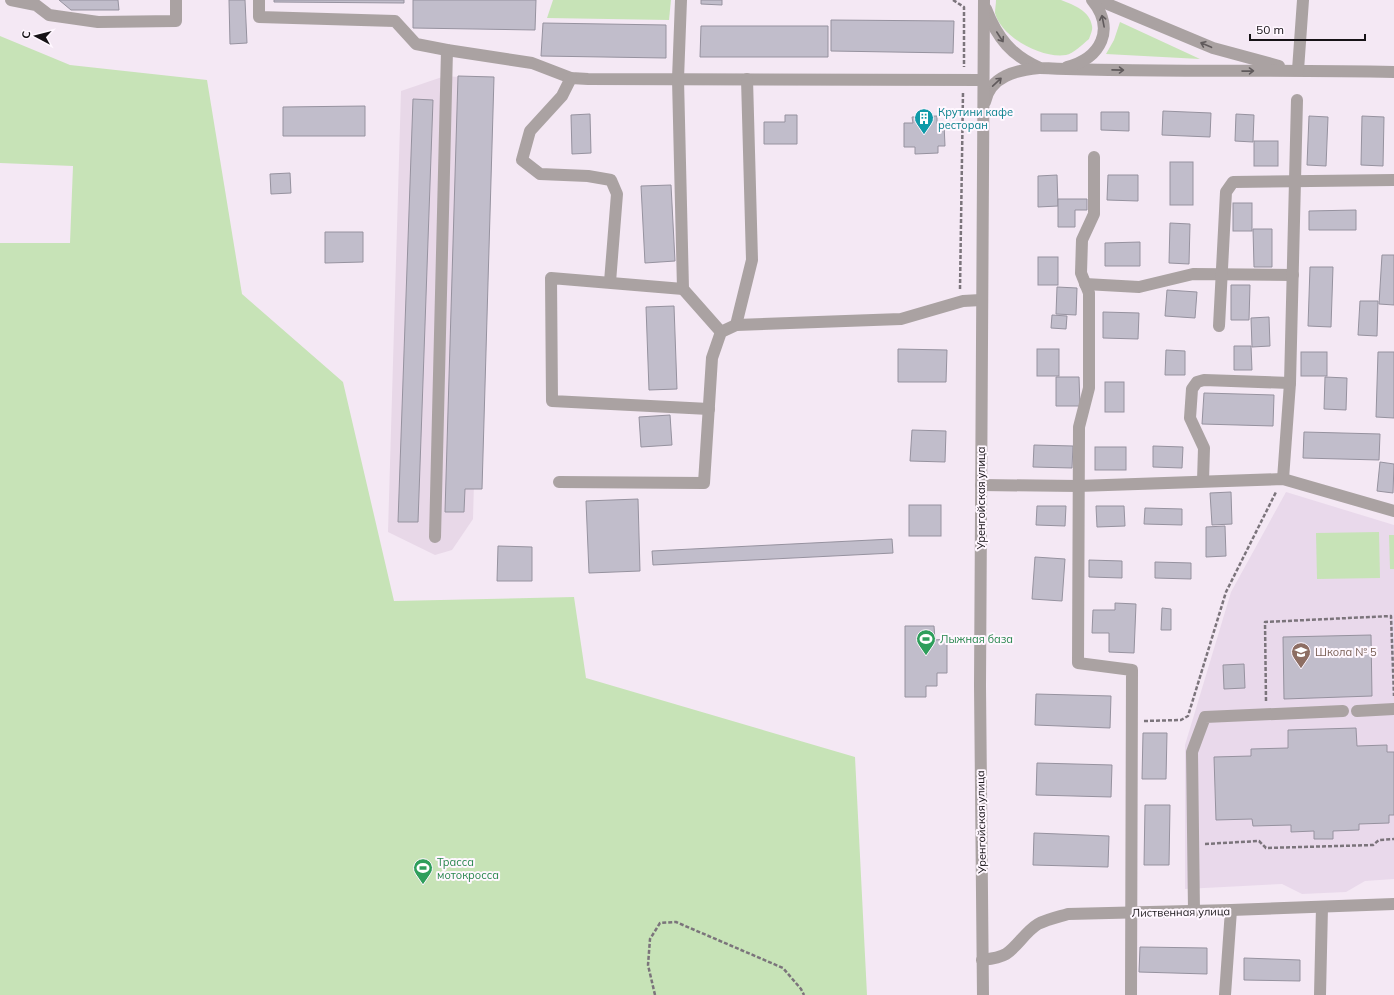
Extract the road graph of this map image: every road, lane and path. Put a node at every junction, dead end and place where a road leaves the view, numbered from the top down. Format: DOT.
graph roads {
  1 [pos="10,0"];
  2 [pos="176,0"];
  3 [pos="259,0"];
  4 [pos="681,0"];
  5 [pos="953,0"];
  6 [pos="983,0"];
  7 [pos="1092,0"];
  8 [pos="1098,0"];
  9 [pos="1303,0"];
  10 [pos="36,3"];
  11 [pos="1121,4"];
  12 [pos="446,50"];
  13 [pos="1046,68"];
  14 [pos="1298,70"];
  15 [pos="1394,72"];
  16 [pos="571,78"];
  17 [pos="678,79"];
  18 [pos="964,79"];
  19 [pos="747,80"];
  20 [pos="983,80"];
  21 [pos="1297,100"];
  22 [pos="982,117"];
  23 [pos="1094,157"];
  24 [pos="1295,180"];
  25 [pos="1394,180"];
  26 [pos="1221,274"];
  27 [pos="1293,275"];
  28 [pos="610,282"];
  29 [pos="1085,284"];
  30 [pos="683,289"];
  31 [pos="981,300"];
  32 [pos="959,302"];
  33 [pos="736,325"];
  34 [pos="1219,326"];
  35 [pos="721,332"];
  36 [pos="1290,383"];
  37 [pos="709,409"];
  38 [pos="1283,479"];
  39 [pos="559,482"];
  40 [pos="1203,482"];
  41 [pos="981,485"];
  42 [pos="1078,486"];
  43 [pos="1394,511"];
  44 [pos="435,537"];
  45 [pos="1394,698"];
  46 [pos="1394,709"];
  47 [pos="1357,710"];
  48 [pos="1343,711"];
  49 [pos="1266,714"];
  50 [pos="1132,721"];
  51 [pos="1394,839"];
  52 [pos="1193,844"];
  53 [pos="1394,904"];
  54 [pos="1322,907"];
  55 [pos="1232,910"];
  56 [pos="1194,911"];
  57 [pos="1132,913"];
  58 [pos="982,960"];
  59 [pos="654,995"];
  60 [pos="804,995"];
  61 [pos="983,995"];
  62 [pos="1131,995"];
  63 [pos="1225,995"];
  64 [pos="1320,995"];
  1 -- 10 [label="street"];
  2 -- 10 [label="street"];
  3 -- 12 [label="street"];
  4 -- 17 [label="street"];
  5 -- 18 [label="path"];
  6 -- 13 [label="street, one-way"];
  6 -- 20 [label="street, Уренгойская улица"];
  13 -- 7 [label="street, one-way"];
  8 -- 11 [label="street"];
  9 -- 14 [label="street"];
  14 -- 11 [label="street, one-way"];
  12 -- 16 [label="street"];
  12 -- 44 [label="street"];
  13 -- 14 [label="street, one-way"];
  22 -- 13 [label="street, one-way"];
  14 -- 15 [label="street"];
  16 -- 17 [label="street"];
  16 -- 28 [label="street"];
  17 -- 19 [label="street"];
  17 -- 30 [label="street"];
  18 -- 19 [label="street"];
  18 -- 20 [label="street"];
  18 -- 32 [label="path"];
  19 -- 33 [label="street"];
  20 -- 22 [label="street, Уренгойская улица"];
  21 -- 24 [label="street"];
  22 -- 31 [label="street, Уренгойская улица"];
  23 -- 29 [label="street"];
  24 -- 25 [label="street"];
  24 -- 26 [label="street"];
  24 -- 27 [label="street"];
  26 -- 27 [label="street"];
  26 -- 29 [label="street"];
  26 -- 34 [label="street"];
  27 -- 36 [label="street"];
  28 -- 30 [label="street"];
  28 -- 37 [label="street"];
  29 -- 42 [label="street"];
  30 -- 35 [label="street"];
  31 -- 32 [label="street"];
  31 -- 41 [label="street, Уренгойская улица"];
  32 -- 33 [label="street"];
  33 -- 35 [label="street"];
  35 -- 37 [label="street"];
  36 -- 38 [label="street"];
  36 -- 40 [label="street"];
  37 -- 39 [label="street"];
  38 -- 40 [label="street"];
  38 -- 43 [label="street"];
  38 -- 50 [label="path"];
  40 -- 42 [label="street"];
  41 -- 42 [label="street"];
  41 -- 58 [label="street, Уренгойская улица"];
  42 -- 50 [label="street"];
  45 -- 49 [label="path"];
  46 -- 47 [label="street"];
  48 -- 49 [label="street"];
  49 -- 52 [label="street"];
  50 -- 57 [label="street"];
  51 -- 52 [label="path"];
  52 -- 56 [label="street"];
  53 -- 54 [label="street, Лиственная улица"];
  54 -- 55 [label="street, Лиственная улица"];
  54 -- 64 [label="street"];
  55 -- 56 [label="street, Лиственная улица"];
  55 -- 63 [label="street"];
  56 -- 57 [label="street, Лиственная улица"];
  57 -- 58 [label="street, Лиственная улица"];
  57 -- 62 [label="street"];
  58 -- 61 [label="street, Уренгойская улица"];
  59 -- 60 [label="path"];
}
